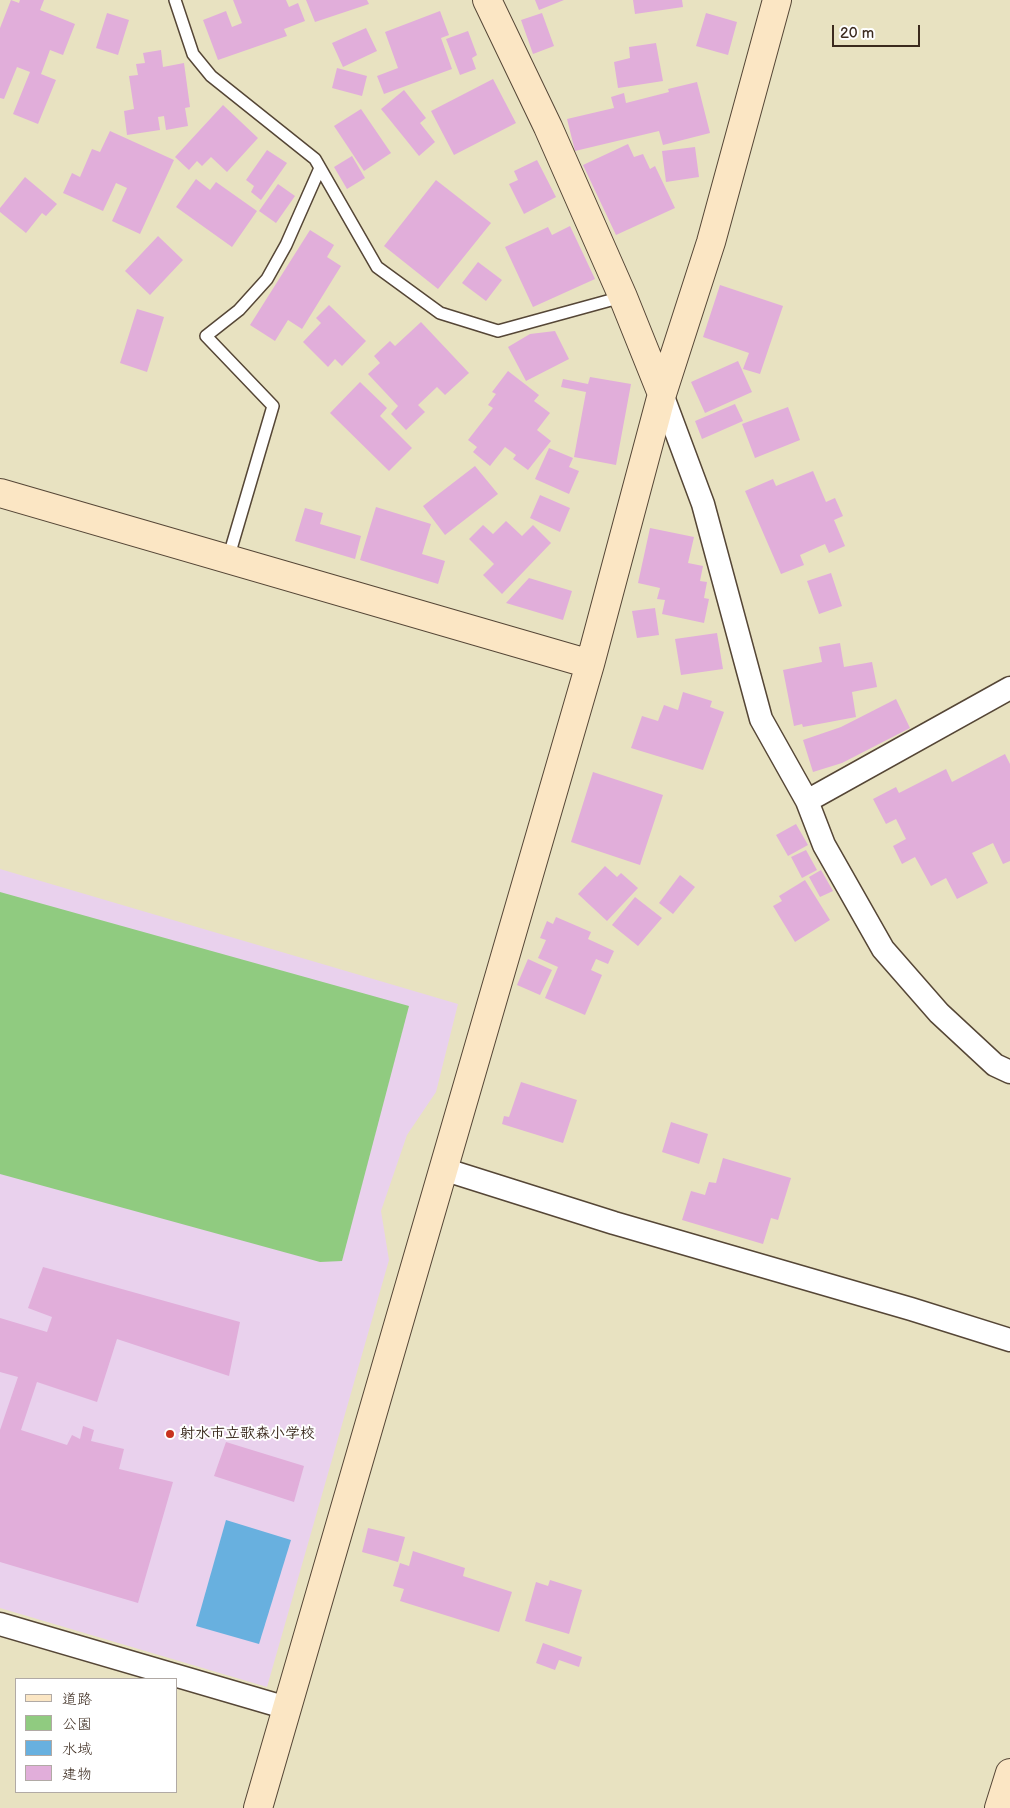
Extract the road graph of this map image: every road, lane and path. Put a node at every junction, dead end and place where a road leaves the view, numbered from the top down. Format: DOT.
graph roads {
  1 [pos="175,0"];
  2 [pos="488,0"];
  3 [pos="777,0"];
  4 [pos="320,168"];
  5 [pos="623,297"];
  6 [pos="662,394"];
  7 [pos="0,494"];
  8 [pos="228,559"];
  9 [pos="590,664"];
  10 [pos="1010,688"];
  11 [pos="807,801"];
  12 [pos="1010,1072"];
  13 [pos="443,1169"];
  14 [pos="1010,1340"];
  15 [pos="0,1624"];
  16 [pos="287,1708"];
  17 [pos="1010,1773"];
  18 [pos="258,1808"];
  19 [pos="999,1808"];
  1 -- 4 [label="lane"];
  2 -- 5 [label="street"];
  3 -- 6 [label="street"];
  4 -- 5 [label="lane"];
  4 -- 8 [label="lane"];
  5 -- 6 [label="street"];
  6 -- 9 [label="street"];
  6 -- 11 [label="street"];
  7 -- 8 [label="street"];
  8 -- 9 [label="street"];
  9 -- 13 [label="street"];
  10 -- 11 [label="street"];
  11 -- 12 [label="street"];
  13 -- 14 [label="street"];
  13 -- 16 [label="street"];
  15 -- 16 [label="street"];
  16 -- 18 [label="street"];
  17 -- 19 [label="street"];
}
